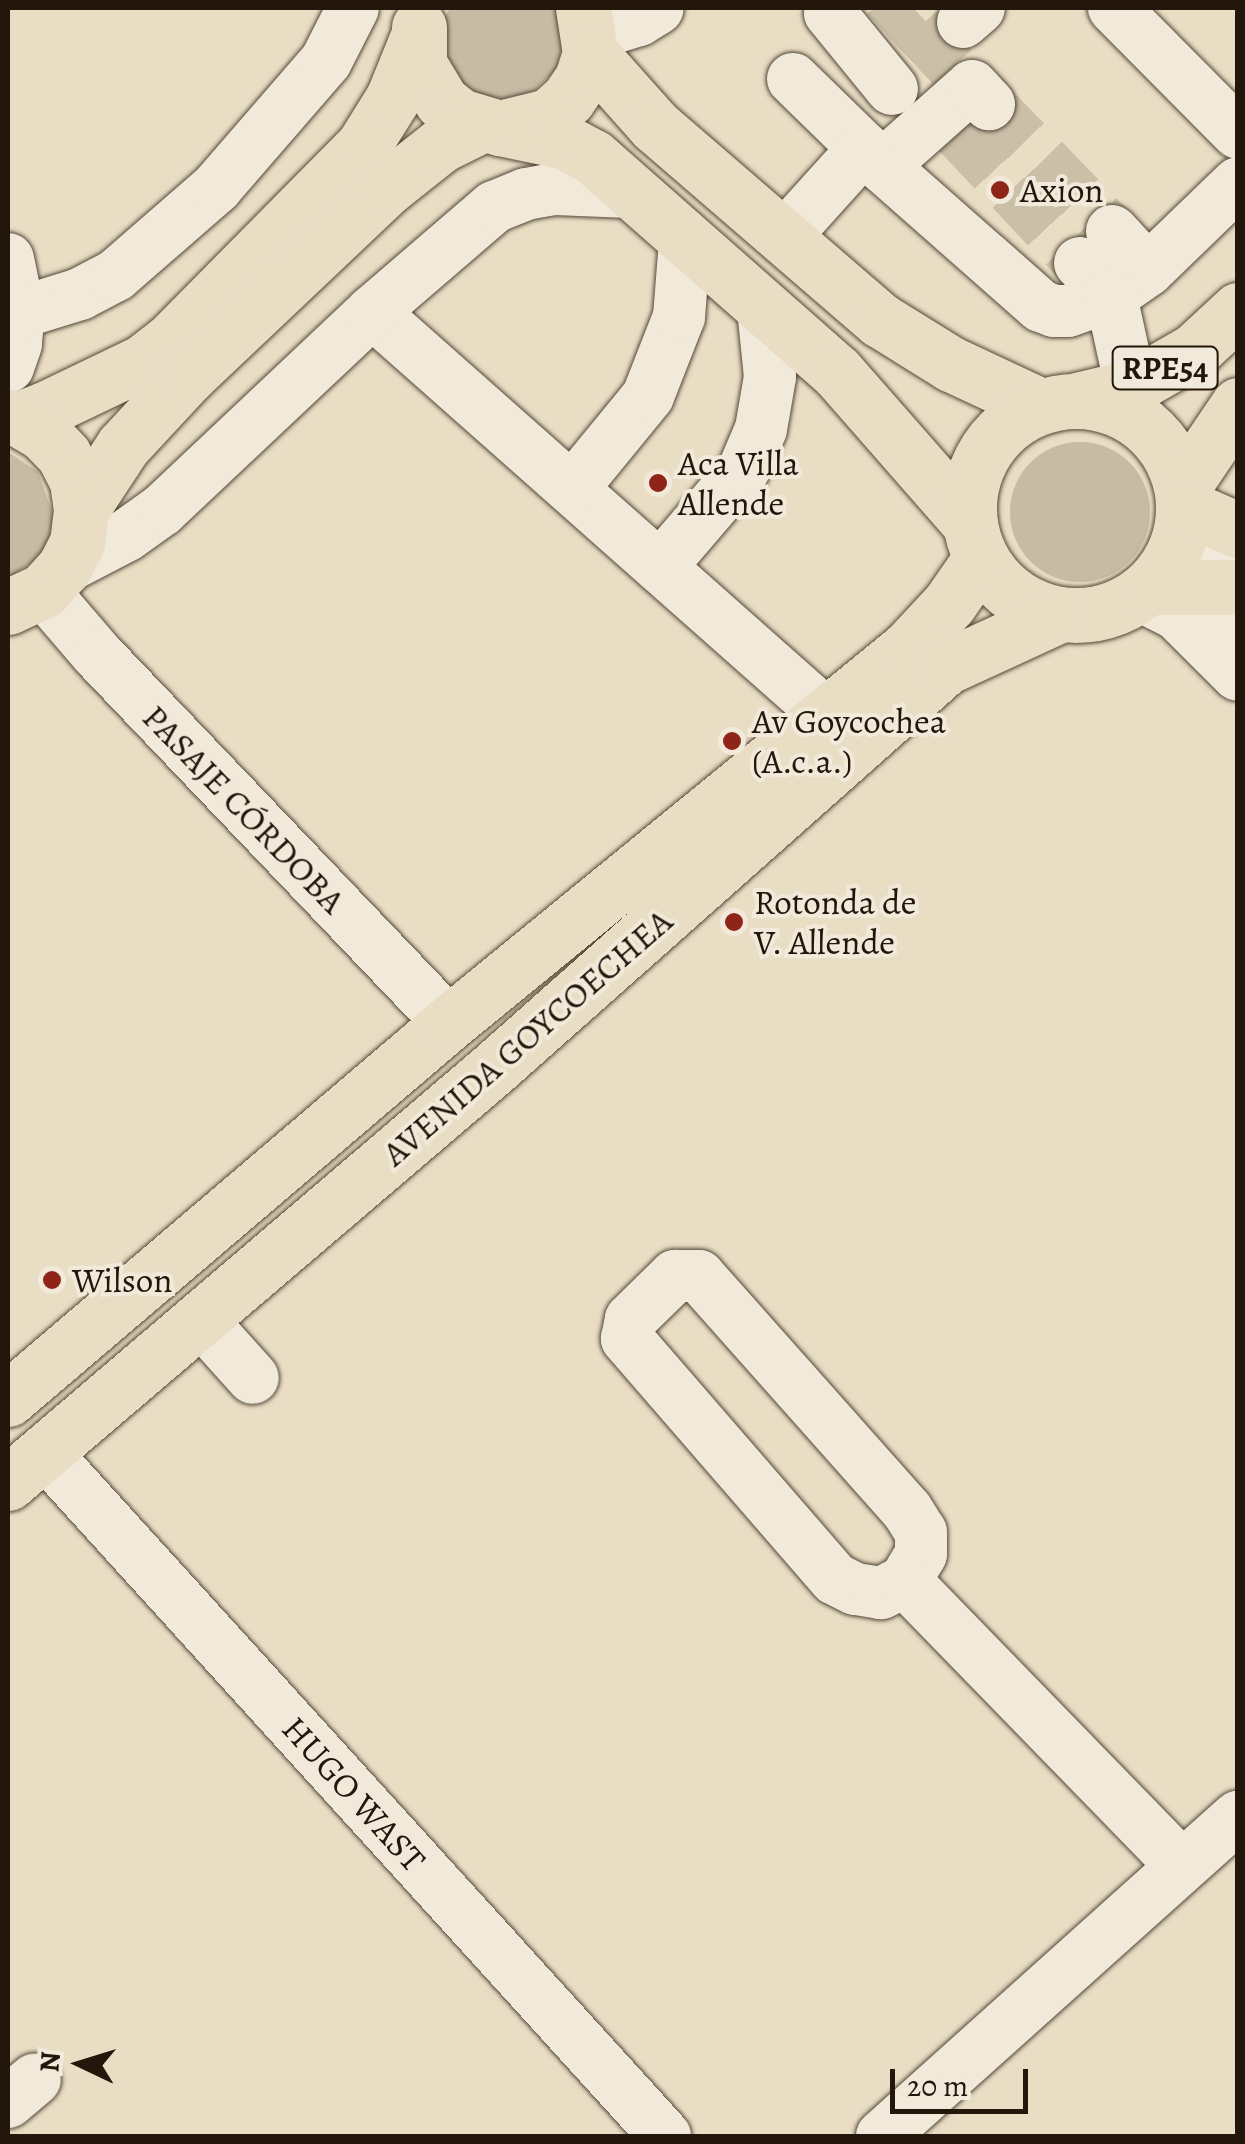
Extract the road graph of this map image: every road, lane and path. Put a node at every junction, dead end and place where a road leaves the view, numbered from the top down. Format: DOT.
graph roads {
  1 [pos="658,8"];
  2 [pos="1114,8"];
  3 [pos="832,10"];
  4 [pos="350,15"];
  5 [pos="587,23"];
  6 [pos="420,24"];
  7 [pos="793,79"];
  8 [pos="965,109"];
  9 [pos="490,127"];
  10 [pos="1238,133"];
  11 [pos="864,147"];
  12 [pos="1238,183"];
  13 [pos="630,192"];
  14 [pos="783,238"];
  15 [pos="685,240"];
  16 [pos="8,259"];
  17 [pos="1113,265"];
  18 [pos="764,308"];
  19 [pos="1238,310"];
  20 [pos="372,312"];
  21 [pos="19,313"];
  22 [pos="8,367"];
  23 [pos="1059,403"];
  24 [pos="1238,405"];
  25 [pos="1138,406"];
  26 [pos="13,418"];
  27 [pos="572,489"];
  28 [pos="82,510"];
  29 [pos="1207,512"];
  30 [pos="976,541"];
  31 [pos="660,567"];
  32 [pos="1232,586"];
  33 [pos="38,589"];
  34 [pos="1145,591"];
  35 [pos="1059,614"];
  36 [pos="1238,658"];
  37 [pos="1238,675"];
  38 [pos="828,715"];
  39 [pos="449,1023"];
  40 [pos="200,1319"];
  41 [pos="254,1378"];
  42 [pos="8,1399"];
  43 [pos="26,1468"];
  44 [pos="905,1581"];
  45 [pos="1238,1818"];
  46 [pos="1182,1866"];
  47 [pos="664,2136"];
  48 [pos="882,2136"];
  1 -- 5 [label="street"];
  2 -- 10 [label="street"];
  3 -- 11 [label="street"];
  4 -- 21 [label="street"];
  5 -- 9 [label="main road"];
  5 -- 14 [label="main road"];
  6 -- 9 [label="main road"];
  6 -- 26 [label="main road"];
  7 -- 11 [label="street"];
  8 -- 11 [label="street"];
  9 -- 13 [label="main road"];
  9 -- 28 [label="main road"];
  11 -- 14 [label="street"];
  11 -- 17 [label="street"];
  12 -- 17 [label="street"];
  13 -- 15 [label="main road"];
  13 -- 20 [label="street"];
  14 -- 23 [label="main road"];
  15 -- 18 [label="main road"];
  15 -- 27 [label="street"];
  16 -- 21 [label="street"];
  17 -- 25 [label="street"];
  18 -- 30 [label="main road"];
  18 -- 31 [label="street"];
  19 -- 25 [label="main road, RPE54"];
  20 -- 27 [label="street"];
  20 -- 33 [label="street"];
  21 -- 22 [label="street"];
  23 -- 25 [label="main road, RPE54"];
  23 -- 30 [label="main road, RPE54"];
  24 -- 29 [label="main road, RPE54"];
  25 -- 29 [label="main road, RPE54"];
  26 -- 28 [label="main road"];
  27 -- 31 [label="street"];
  28 -- 33 [label="main road"];
  29 -- 32 [label="street"];
  29 -- 34 [label="main road, RPE54"];
  30 -- 35 [label="main road"];
  30 -- 38 [label="main road, AVENIDA GOYCOECHEA / RPE54"];
  31 -- 38 [label="street"];
  32 -- 34 [label="main road"];
  32 -- 36 [label="street"];
  33 -- 39 [label="street, PASAJE CÓRDOBA"];
  34 -- 35 [label="main road"];
  34 -- 37 [label="street"];
  35 -- 40 [label="main road, AVENIDA GOYCOECHEA"];
  38 -- 39 [label="main road, AVENIDA GOYCOECHEA / RPE54"];
  39 -- 42 [label="main road, AVENIDA GOYCOECHEA / RPE54"];
  40 -- 41 [label="street"];
  40 -- 43 [label="main road, AVENIDA GOYCOECHEA"];
  43 -- 47 [label="street, HUGO WAST"];
  44 -- 44 [label="street"];
  44 -- 46 [label="street"];
  45 -- 46 [label="street"];
  46 -- 48 [label="street"];
}
